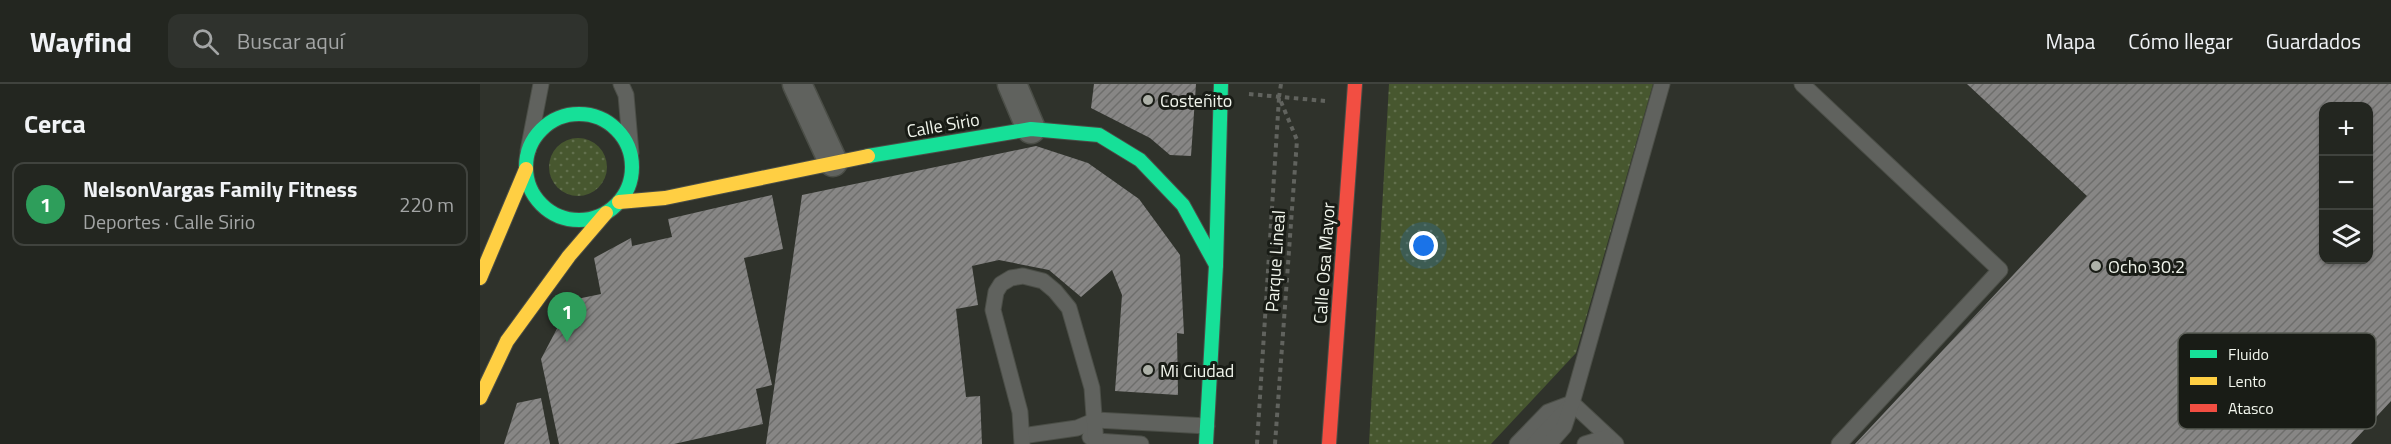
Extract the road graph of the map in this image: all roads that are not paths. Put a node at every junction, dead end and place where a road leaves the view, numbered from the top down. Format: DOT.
graph roads {
  1 [pos="541,84"];
  2 [pos="621,84"];
  3 [pos="796,84"];
  4 [pos="1012,84"];
  5 [pos="1355,84"];
  6 [pos="1662,84"];
  7 [pos="1802,84"];
  8 [pos="1221,88"];
  9 [pos="1031,129"];
  10 [pos="528,151"];
  11 [pos="631,153"];
  12 [pos="833,162"];
  13 [pos="526,169"];
  14 [pos="619,202"];
  15 [pos="606,213"];
  16 [pos="1216,265"];
  17 [pos="480,278"];
  18 [pos="480,398"];
  19 [pos="1572,403"];
  20 [pos="1096,420"];
  21 [pos="1207,426"];
  22 [pos="1330,426"];
  23 [pos="1077,428"];
  24 [pos="1022,440"];
  25 [pos="1608,442"];
  26 [pos="1096,443"];
  27 [pos="1142,444"];
  28 [pos="1206,444"];
  29 [pos="1319,444"];
  30 [pos="1329,444"];
  31 [pos="1517,444"];
  32 [pos="1534,444"];
  33 [pos="1548,444"];
  34 [pos="1585,444"];
  35 [pos="1839,444"];
  1 -- 10 [label="lane"];
  2 -- 11 [label="lane"];
  3 -- 12 [label="street"];
  4 -- 9 [label="street"];
  5 -- 22 [label="street, Calle Osa Mayor"];
  6 -- 19 [label="lane"];
  7 -- 35 [label="lane"];
  8 -- 16 [label="street"];
  9 -- 12 [label="street, Calle Sirio"];
  9 -- 16 [label="street, Calle Sirio"];
  10 -- 11 [label="street"];
  10 -- 13 [label="street"];
  11 -- 14 [label="street"];
  12 -- 14 [label="street, Calle Sirio"];
  13 -- 15 [label="street"];
  13 -- 17 [label="street"];
  14 -- 15 [label="street"];
  15 -- 18 [label="street"];
  16 -- 21 [label="street"];
  19 -- 25 [label="lane"];
  19 -- 31 [label="lane"];
  19 -- 32 [label="lane"];
  19 -- 33 [label="lane"];
  20 -- 21 [label="lane"];
  20 -- 23 [label="lane"];
  20 -- 24 [label="lane"];
  20 -- 26 [label="lane"];
  21 -- 28 [label="street"];
  22 -- 29 [label="street"];
  22 -- 30 [label="street, Calle Osa Mayor"];
  23 -- 24 [label="lane"];
  23 -- 26 [label="lane"];
  25 -- 34 [label="lane"];
  26 -- 27 [label="lane"];
}
